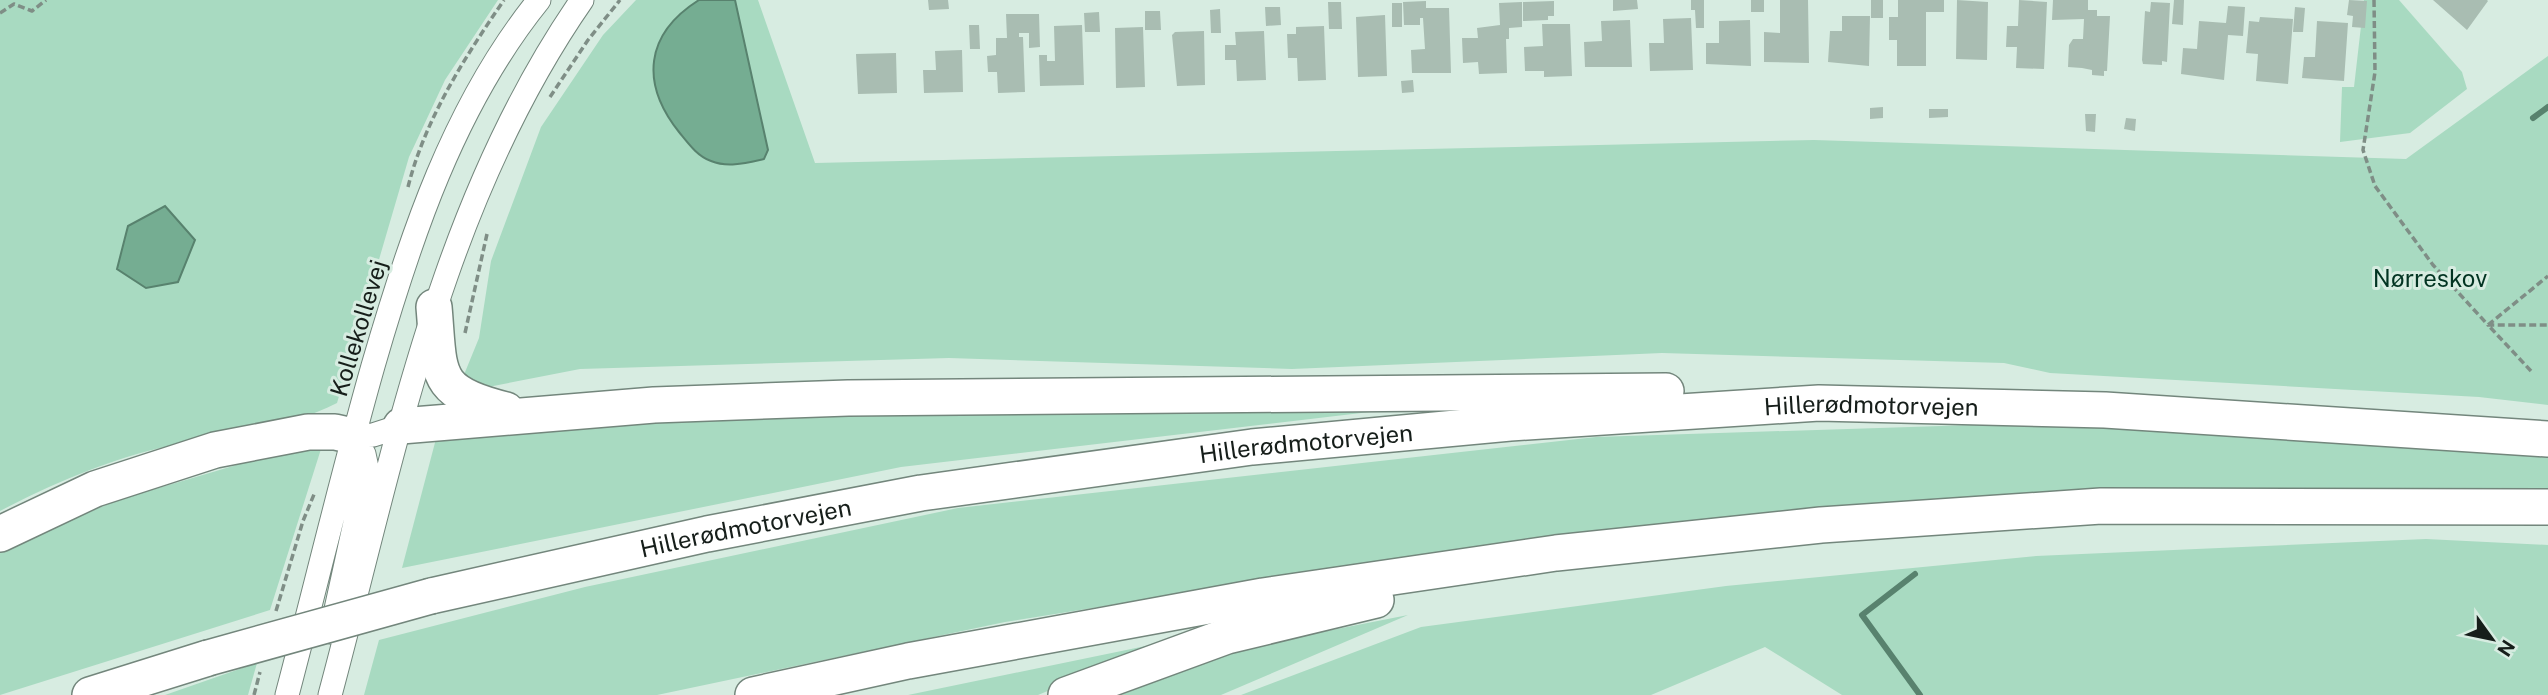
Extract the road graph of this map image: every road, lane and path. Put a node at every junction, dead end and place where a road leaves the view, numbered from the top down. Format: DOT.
graph roads {
  1 [pos="46,0"];
  2 [pos="539,0"];
  3 [pos="582,0"];
  4 [pos="620,0"];
  5 [pos="2374,0"];
  6 [pos="0,13"];
  7 [pos="549,98"];
  8 [pos="490,221"];
  9 [pos="2548,276"];
  10 [pos="435,307"];
  11 [pos="2488,325"];
  12 [pos="2548,325"];
  13 [pos="464,340"];
  14 [pos="2530,371"];
  15 [pos="1819,403"];
  16 [pos="523,414"];
  17 [pos="401,426"];
  18 [pos="353,436"];
  19 [pos="2548,439"];
  20 [pos="316,488"];
  21 [pos="2548,507"];
  22 [pos="0,534"];
  23 [pos="1556,553"];
  24 [pos="273,624"];
  25 [pos="260,671"];
  26 [pos="90,695"];
  27 [pos="254,695"];
  28 [pos="287,695"];
  29 [pos="320,695"];
  30 [pos="330,695"];
  31 [pos="753,695"];
  32 [pos="1066,695"];
  1 -- 6 [label="path"];
  2 -- 18 [label="street, Kollekollevej"];
  3 -- 10 [label="street"];
  4 -- 7 [label="path"];
  5 -- 11 [label="path"];
  8 -- 13 [label="path"];
  9 -- 11 [label="path"];
  10 -- 16 [label="highway"];
  10 -- 17 [label="street"];
  11 -- 12 [label="path"];
  11 -- 14 [label="path"];
  15 -- 16 [label="highway"];
  15 -- 19 [label="highway, Hillerødmotorvejen"];
  15 -- 26 [label="highway, Hillerødmotorvejen, bridge"];
  16 -- 17 [label="highway"];
  17 -- 18 [label="street"];
  17 -- 30 [label="street"];
  18 -- 22 [label="highway"];
  18 -- 28 [label="street, Kollekollevej"];
  18 -- 29 [label="street"];
  20 -- 24 [label="path"];
  21 -- 23 [label="highway"];
  23 -- 31 [label="highway"];
  23 -- 32 [label="highway"];
  25 -- 27 [label="path"];
}
